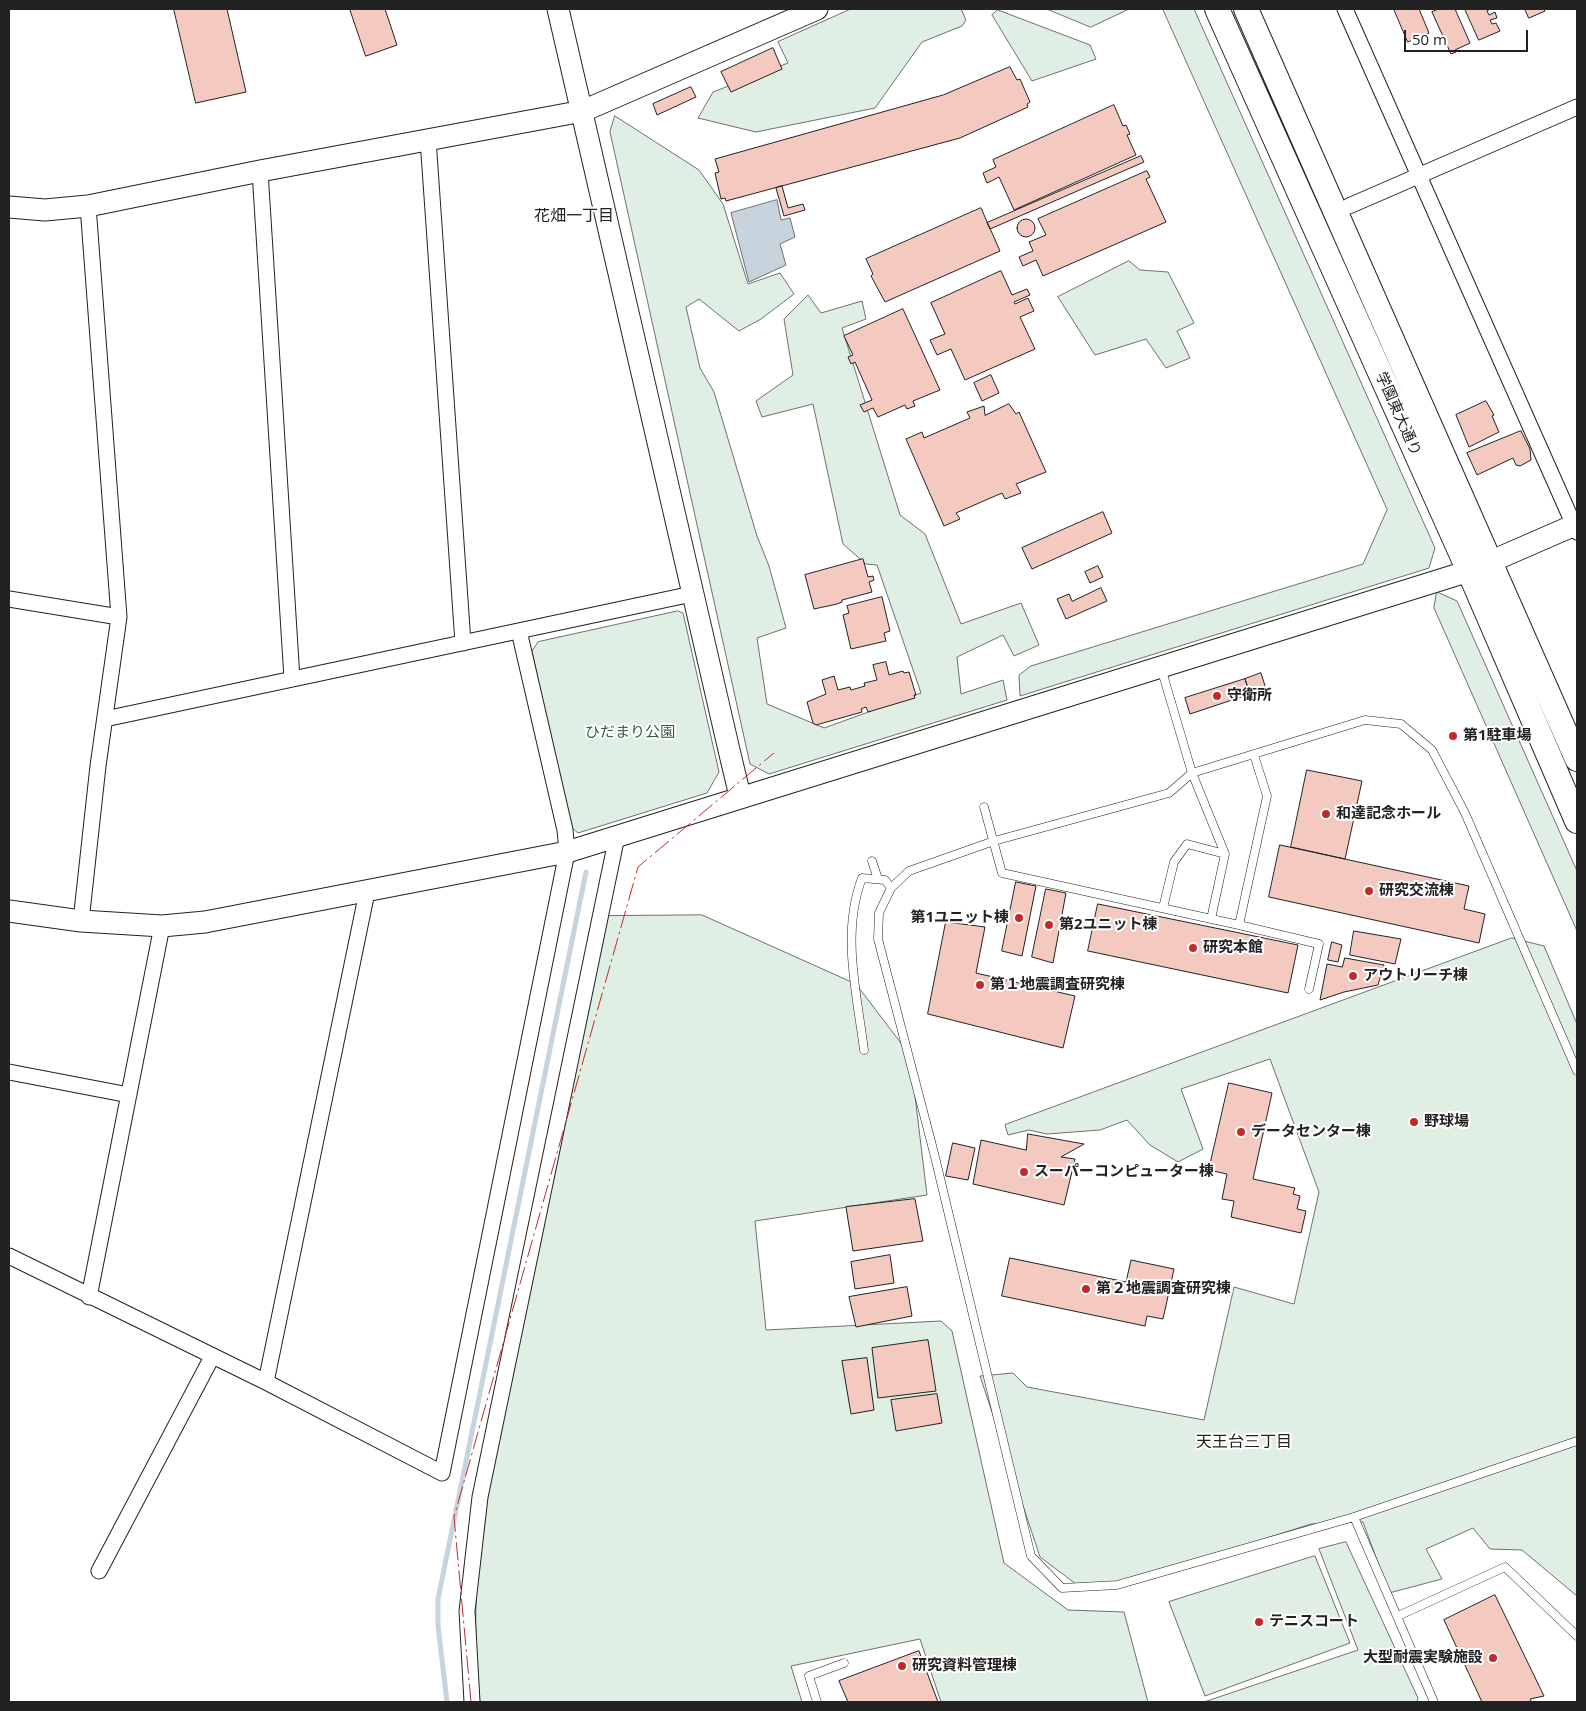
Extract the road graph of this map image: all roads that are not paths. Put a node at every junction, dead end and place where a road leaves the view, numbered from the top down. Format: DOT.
graph roads {
  1 [pos="817,9"];
  2 [pos="1217,9"];
  3 [pos="1246,9"];
  4 [pos="1345,9"];
  5 [pos="562,10"];
  6 [pos="1576,110"];
  7 [pos="583,111"];
  8 [pos="428,139"];
  9 [pos="260,171"];
  10 [pos="1419,176"];
  11 [pos="88,206"];
  12 [pos="1349,206"];
  13 [pos="9,207"];
  14 [pos="1576,527"];
  15 [pos="1479,567"];
  16 [pos="692,594"];
  17 [pos="9,599"];
  18 [pos="119,617"];
  19 [pos="518,631"];
  20 [pos="463,643"];
  21 [pos="1163,665"];
  22 [pos="292,679"];
  23 [pos="105,719"];
  24 [pos="1254,755"];
  25 [pos="1577,759"];
  26 [pos="1192,773"];
  27 [pos="740,796"];
  28 [pos="984,807"];
  29 [pos="1577,821"];
  30 [pos="617,836"];
  31 [pos="994,841"];
  32 [pos="567,852"];
  33 [pos="1225,854"];
  34 [pos="872,861"];
  35 [pos="878,879"];
  36 [pos="891,888"];
  37 [pos="367,892"];
  38 [pos="1163,908"];
  39 [pos="9,911"];
  40 [pos="1211,919"];
  41 [pos="81,921"];
  42 [pos="1239,925"];
  43 [pos="162,926"];
  44 [pos="1309,989"];
  45 [pos="864,1050"];
  46 [pos="1577,1071"];
  47 [pos="9,1072"];
  48 [pos="129,1095"];
  49 [pos="9,1256"];
  50 [pos="89,1297"];
  51 [pos="212,1357"];
  52 [pos="266,1382"];
  53 [pos="1577,1441"];
  54 [pos="1354,1517"];
  55 [pos="99,1571"];
  56 [pos="1398,1616"];
  57 [pos="1577,1636"];
  58 [pos="844,1664"];
  59 [pos="472,1702"];
  60 [pos="817,1702"];
  61 [pos="1434,1702"];
  1 -- 7 [label="street"];
  2 -- 15 [label="main road, 学園東大通り"];
  3 -- 15 [label="main road, 学園東大通り"];
  4 -- 10 [label="street"];
  5 -- 7 [label="street"];
  6 -- 10 [label="street"];
  7 -- 8 [label="street"];
  7 -- 16 [label="street"];
  8 -- 9 [label="street"];
  8 -- 20 [label="street"];
  9 -- 11 [label="street"];
  9 -- 22 [label="street"];
  10 -- 12 [label="street"];
  10 -- 14 [label="street"];
  11 -- 13 [label="street"];
  11 -- 18 [label="street"];
  14 -- 15 [label="street"];
  15 -- 21 [label="street"];
  15 -- 25 [label="main road, 学園東大通り"];
  15 -- 29 [label="main road, 学園東大通り"];
  16 -- 19 [label="street"];
  16 -- 27 [label="street"];
  17 -- 18 [label="street"];
  18 -- 23 [label="street"];
  19 -- 20 [label="street"];
  19 -- 32 [label="street"];
  20 -- 22 [label="street"];
  21 -- 26 [label="lane"];
  21 -- 27 [label="street"];
  22 -- 23 [label="street"];
  23 -- 41 [label="street"];
  24 -- 26 [label="lane"];
  24 -- 42 [label="lane"];
  24 -- 46 [label="lane"];
  26 -- 31 [label="lane"];
  26 -- 33 [label="lane"];
  27 -- 30 [label="street"];
  28 -- 31 [label="lane"];
  30 -- 32 [label="street"];
  30 -- 59 [label="street"];
  31 -- 36 [label="lane"];
  31 -- 38 [label="lane"];
  32 -- 37 [label="street"];
  32 -- 52 [label="street"];
  33 -- 38 [label="lane"];
  33 -- 40 [label="lane"];
  34 -- 35 [label="lane"];
  35 -- 36 [label="lane"];
  35 -- 45 [label="lane"];
  36 -- 54 [label="lane"];
  37 -- 43 [label="street"];
  37 -- 52 [label="street"];
  38 -- 40 [label="lane"];
  39 -- 41 [label="street"];
  40 -- 42 [label="lane"];
  41 -- 43 [label="street"];
  42 -- 44 [label="lane"];
  43 -- 48 [label="street"];
  47 -- 48 [label="street"];
  48 -- 50 [label="street"];
  49 -- 50 [label="street"];
  50 -- 51 [label="street"];
  51 -- 52 [label="street"];
  51 -- 55 [label="street"];
  53 -- 54 [label="lane"];
  54 -- 56 [label="lane"];
  56 -- 57 [label="lane"];
  56 -- 61 [label="lane"];
  58 -- 60 [label="lane"];
}
